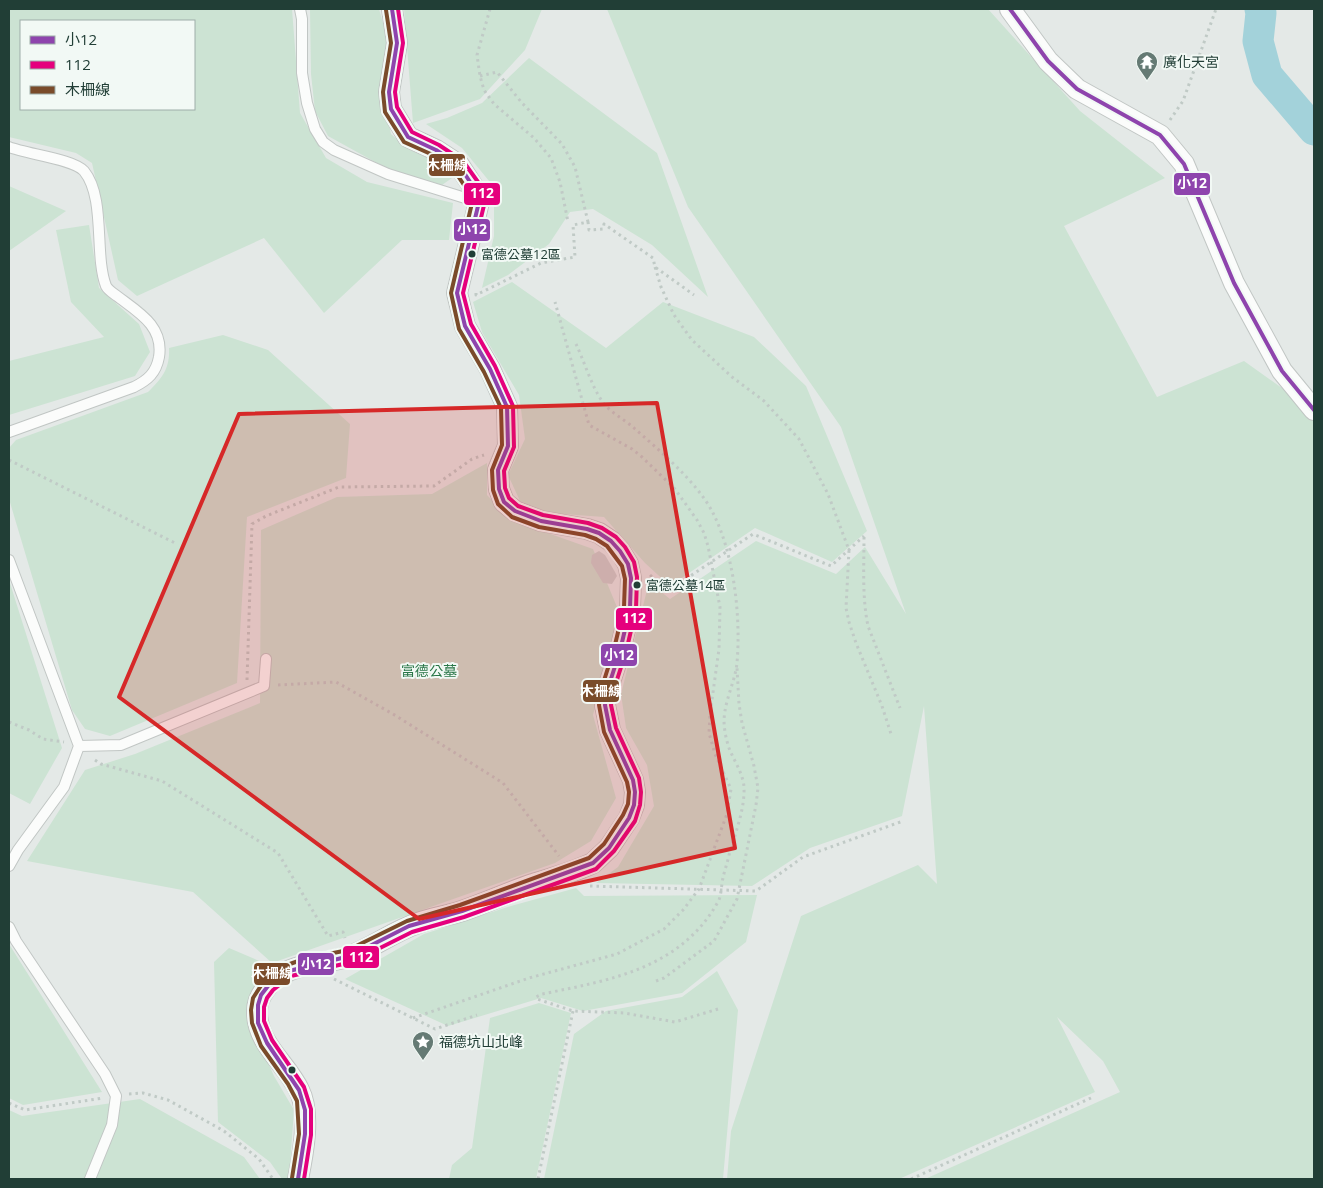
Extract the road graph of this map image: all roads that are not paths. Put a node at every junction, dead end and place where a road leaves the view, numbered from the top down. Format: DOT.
graph roads {
  1 [pos="300,9"];
  2 [pos="392,9"];
  3 [pos="1010,9"];
  4 [pos="9,148"];
  5 [pos="479,202"];
  6 [pos="1314,410"];
  7 [pos="9,432"];
  8 [pos="9,560"];
  9 [pos="266,659"];
  10 [pos="79,746"];
  11 [pos="9,866"];
  12 [pos="9,926"];
  13 [pos="90,1179"];
  14 [pos="298,1179"];
  1 -- 5 [label="lane"];
  2 -- 5 [label="street"];
  3 -- 6 [label="street"];
  4 -- 7 [label="lane"];
  5 -- 14 [label="street"];
  8 -- 10 [label="lane"];
  9 -- 10 [label="lane"];
  10 -- 11 [label="lane"];
  12 -- 13 [label="lane"];
}
